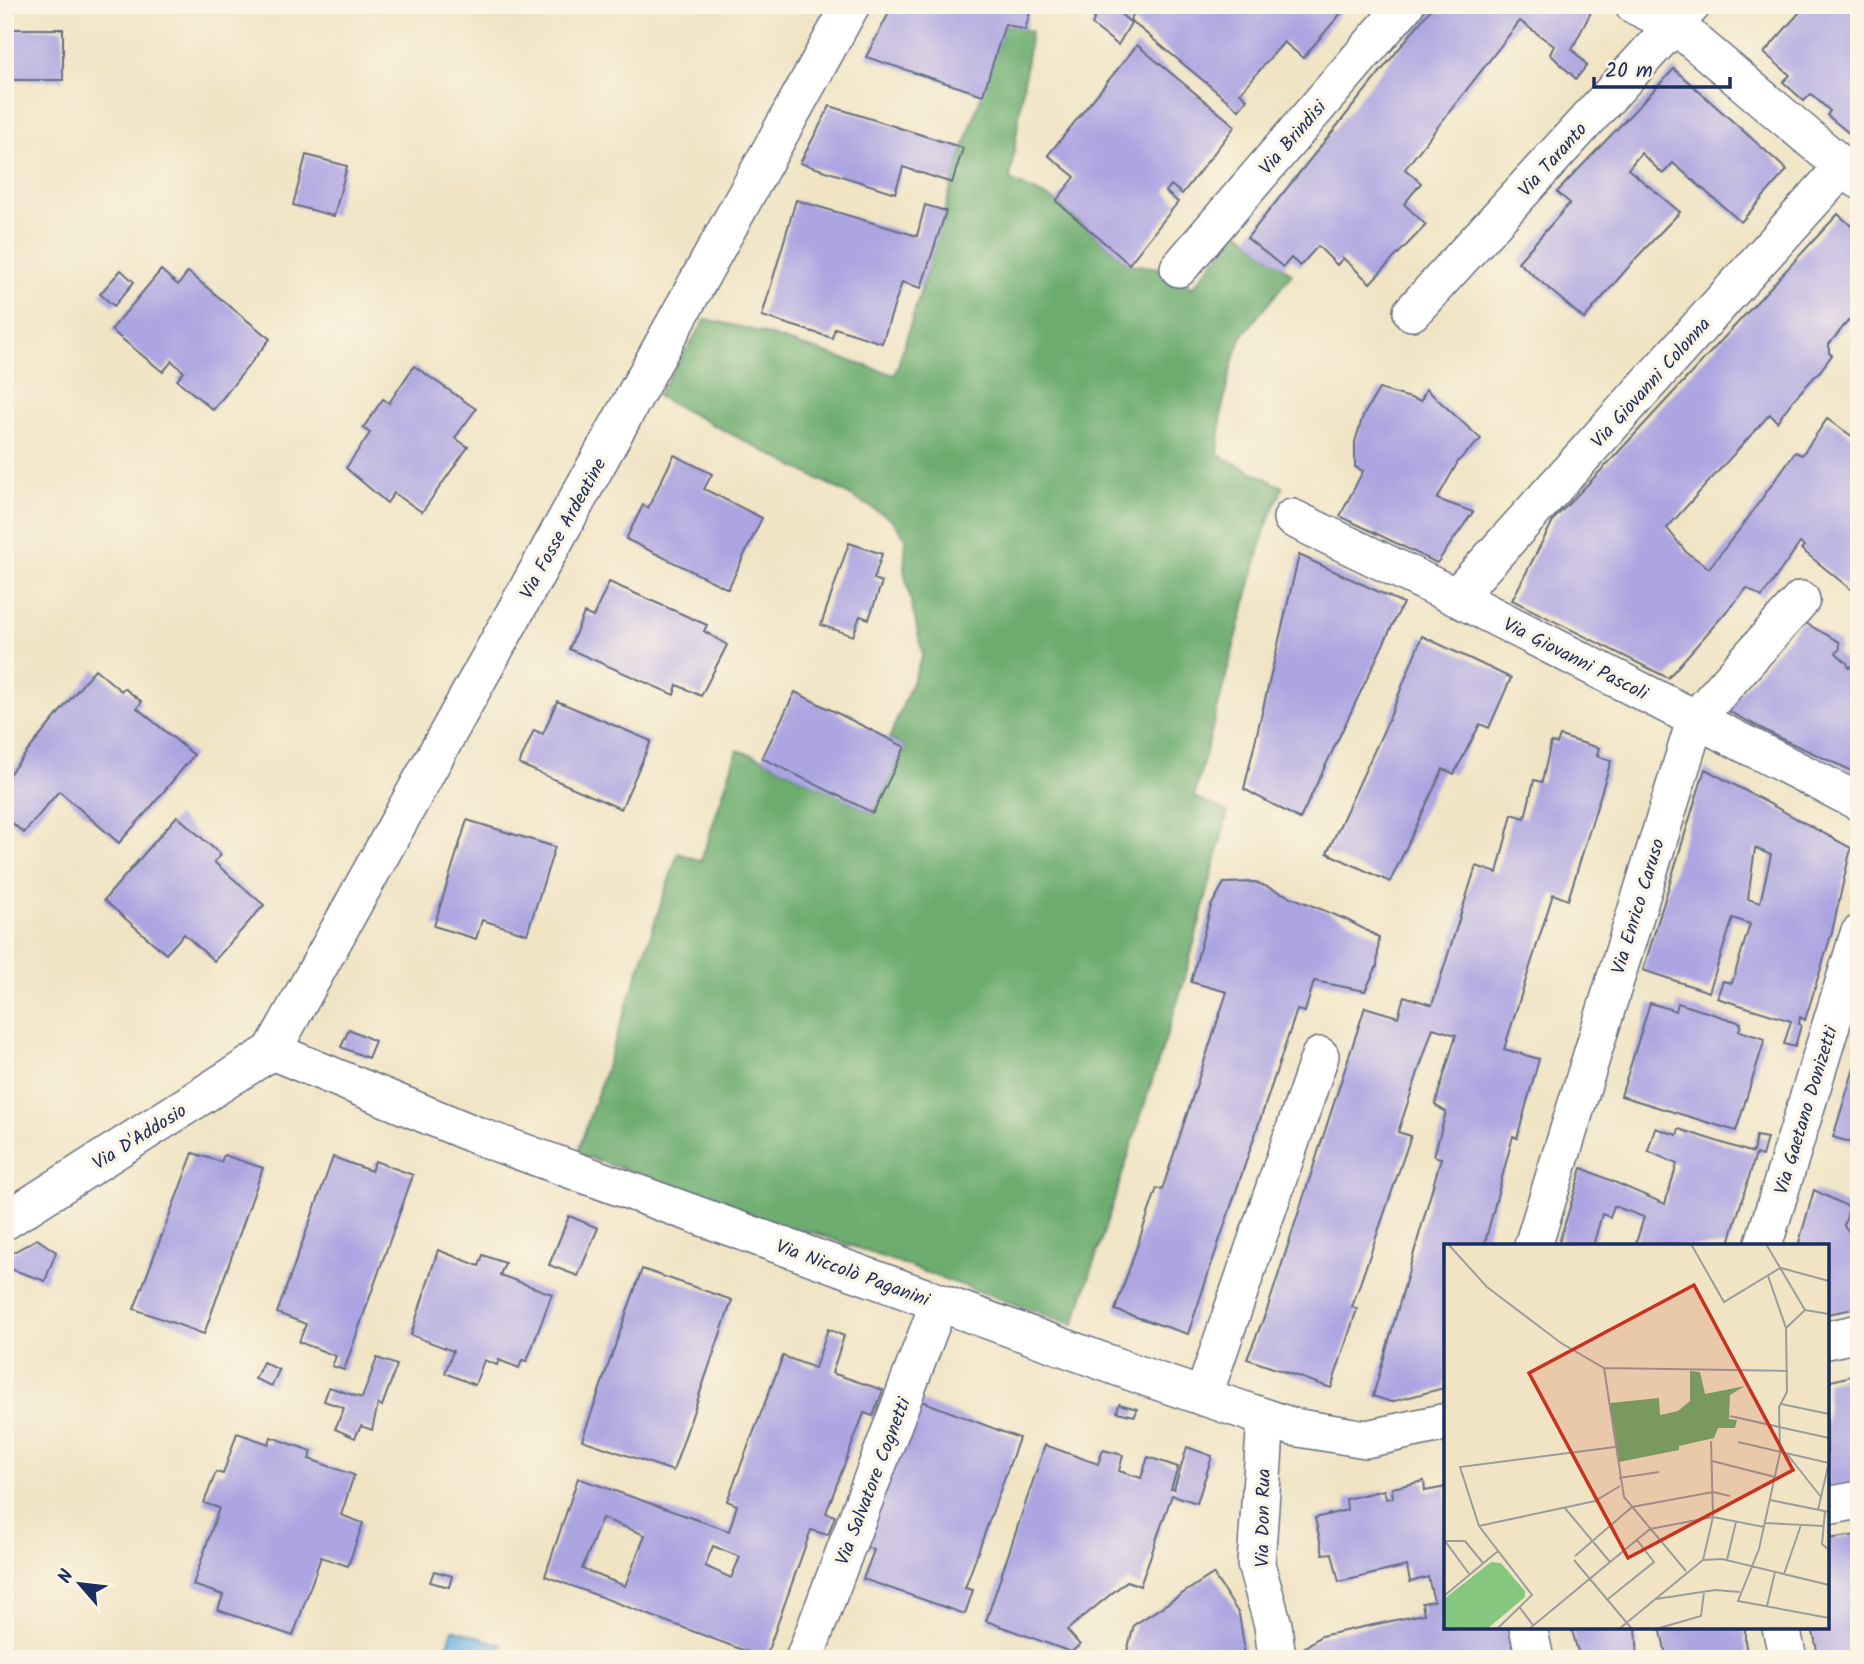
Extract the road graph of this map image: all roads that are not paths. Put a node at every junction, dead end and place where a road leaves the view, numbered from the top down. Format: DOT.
graph roads {
  1 [pos="851,5"];
  2 [pos="1405,5"];
  3 [pos="1634,5"];
  4 [pos="1683,15"];
  5 [pos="1851,174"];
  6 [pos="1179,268"];
  7 [pos="1412,312"];
  8 [pos="1292,518"];
  9 [pos="1456,597"];
  10 [pos="1801,600"];
  11 [pos="1696,718"];
  12 [pos="1859,802"];
  13 [pos="1859,934"];
  14 [pos="272,1051"];
  15 [pos="1320,1056"];
  16 [pos="5,1221"];
  17 [pos="1534,1244"];
  18 [pos="1764,1244"];
  19 [pos="939,1303"];
  20 [pos="1859,1333"];
  21 [pos="1829,1340"];
  22 [pos="1203,1396"];
  23 [pos="1266,1418"];
  24 [pos="1444,1422"];
  25 [pos="1859,1500"];
  26 [pos="1829,1506"];
  27 [pos="1528,1629"];
  28 [pos="1781,1629"];
  29 [pos="804,1659"];
  30 [pos="1277,1659"];
  31 [pos="1535,1659"];
  32 [pos="1788,1659"];
  1 -- 14 [label="street, Via Fosse Ardeatine"];
  2 -- 6 [label="street, Via Brindisi"];
  3 -- 4 [label="street"];
  4 -- 5 [label="street"];
  4 -- 7 [label="street, Via Taranto"];
  5 -- 9 [label="street, Via Giovanni Colonna"];
  8 -- 9 [label="street, Via Giovanni Pascoli"];
  9 -- 11 [label="street, Via Giovanni Pascoli"];
  10 -- 11 [label="street, Via Enrico Caruso"];
  11 -- 12 [label="street, Via Giovanni Pascoli"];
  11 -- 17 [label="street, Via Enrico Caruso"];
  13 -- 18 [label="street, Via Gaetano Donizetti"];
  14 -- 16 [label="street, Via D'Addosio"];
  14 -- 19 [label="street, Via Niccolò Paganini"];
  15 -- 22 [label="street"];
  19 -- 22 [label="street, Via Niccolò Paganini"];
  19 -- 29 [label="street, Via Salvatore Cognetti"];
  20 -- 21 [label="street"];
  22 -- 23 [label="street, Via Niccolò Paganini"];
  23 -- 24 [label="street, Via Niccolò Paganini"];
  23 -- 30 [label="street, Via Don Rua"];
  25 -- 26 [label="street"];
  27 -- 31 [label="street"];
  28 -- 32 [label="street"];
}
